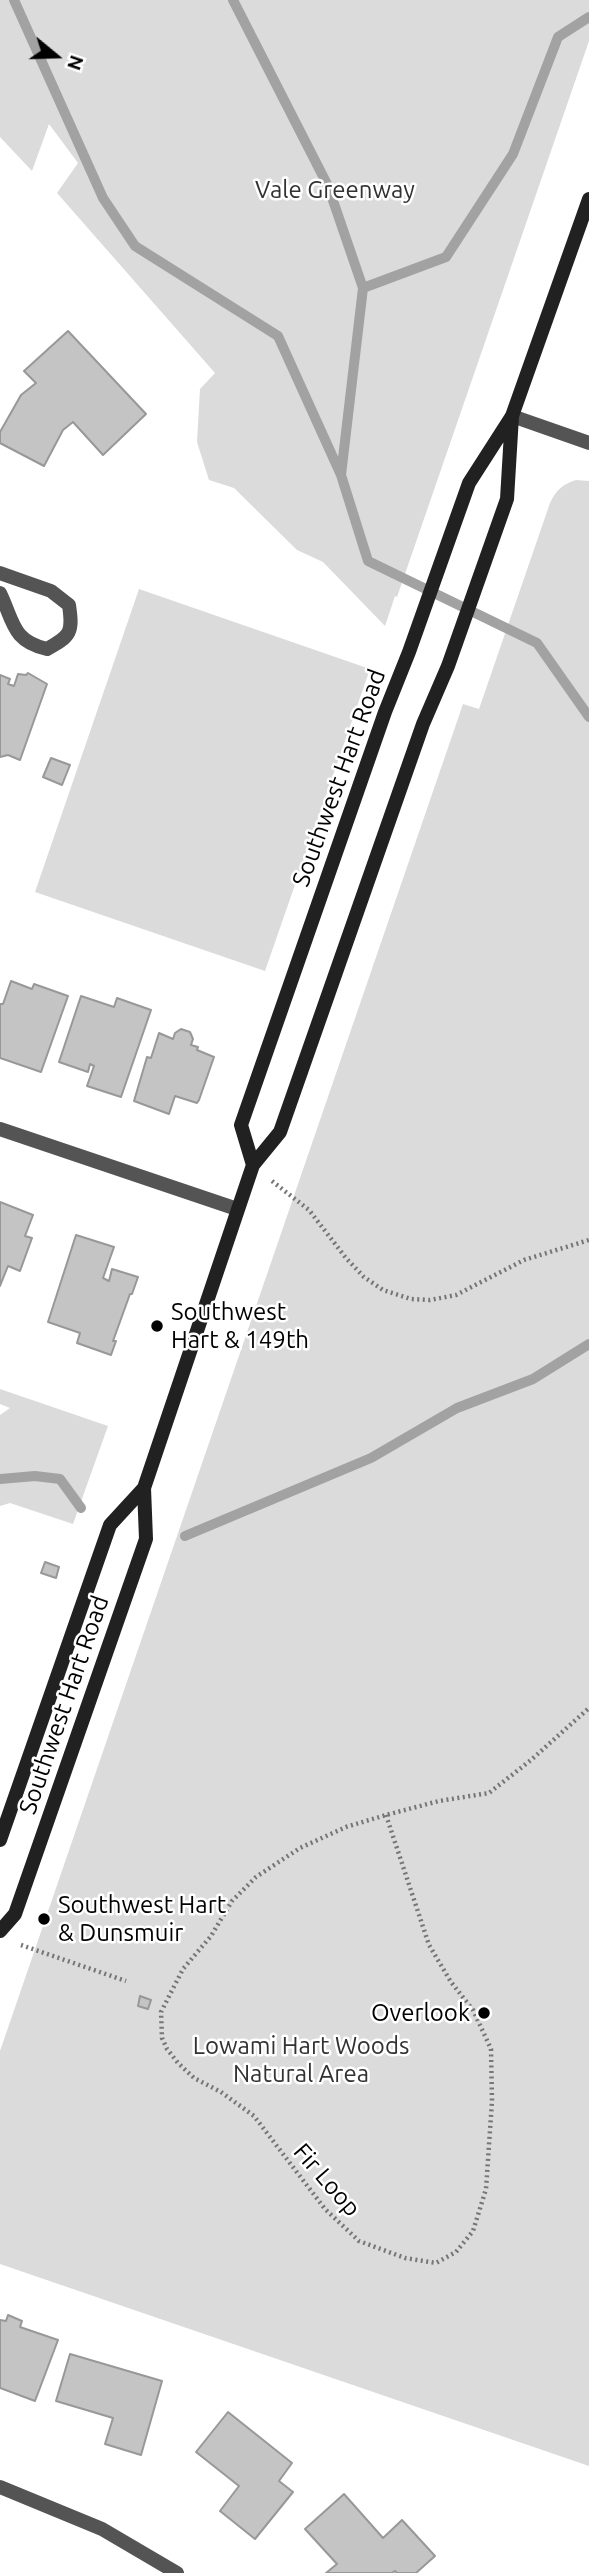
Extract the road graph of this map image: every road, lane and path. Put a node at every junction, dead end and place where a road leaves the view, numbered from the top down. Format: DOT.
graph roads {
  1 [pos="589,199"];
  2 [pos="512,416"];
  3 [pos="589,443"];
  4 [pos="0,573"];
  5 [pos="0,593"];
  6 [pos="0,1129"];
  7 [pos="253,1165"];
  8 [pos="237,1209"];
  9 [pos="589,1240"];
  10 [pos="144,1488"];
  11 [pos="589,1708"];
  12 [pos="386,1815"];
  13 [pos="0,1840"];
  14 [pos="0,1931"];
  15 [pos="12,1941"];
  16 [pos="126,1981"];
  17 [pos="0,2487"];
  18 [pos="177,2573"];
  1 -- 2 [label="main road, Southwest Hart Road"];
  2 -- 3 [label="street"];
  2 -- 7 [label="main road, Southwest Hart Road"];
  2 -- 7 [label="main road, Southwest Hart Road"];
  4 -- 5 [label="street"];
  6 -- 8 [label="street"];
  7 -- 8 [label="main road, Southwest Hart Road"];
  7 -- 9 [label="path"];
  8 -- 10 [label="main road, Southwest Hart Road"];
  10 -- 13 [label="main road, Southwest Hart Road"];
  10 -- 14 [label="main road, Southwest Hart Road"];
  11 -- 12 [label="path, Fir Loop"];
  12 -- 12 [label="path, Fir Loop"];
  15 -- 16 [label="path"];
  17 -- 18 [label="street"];
}
